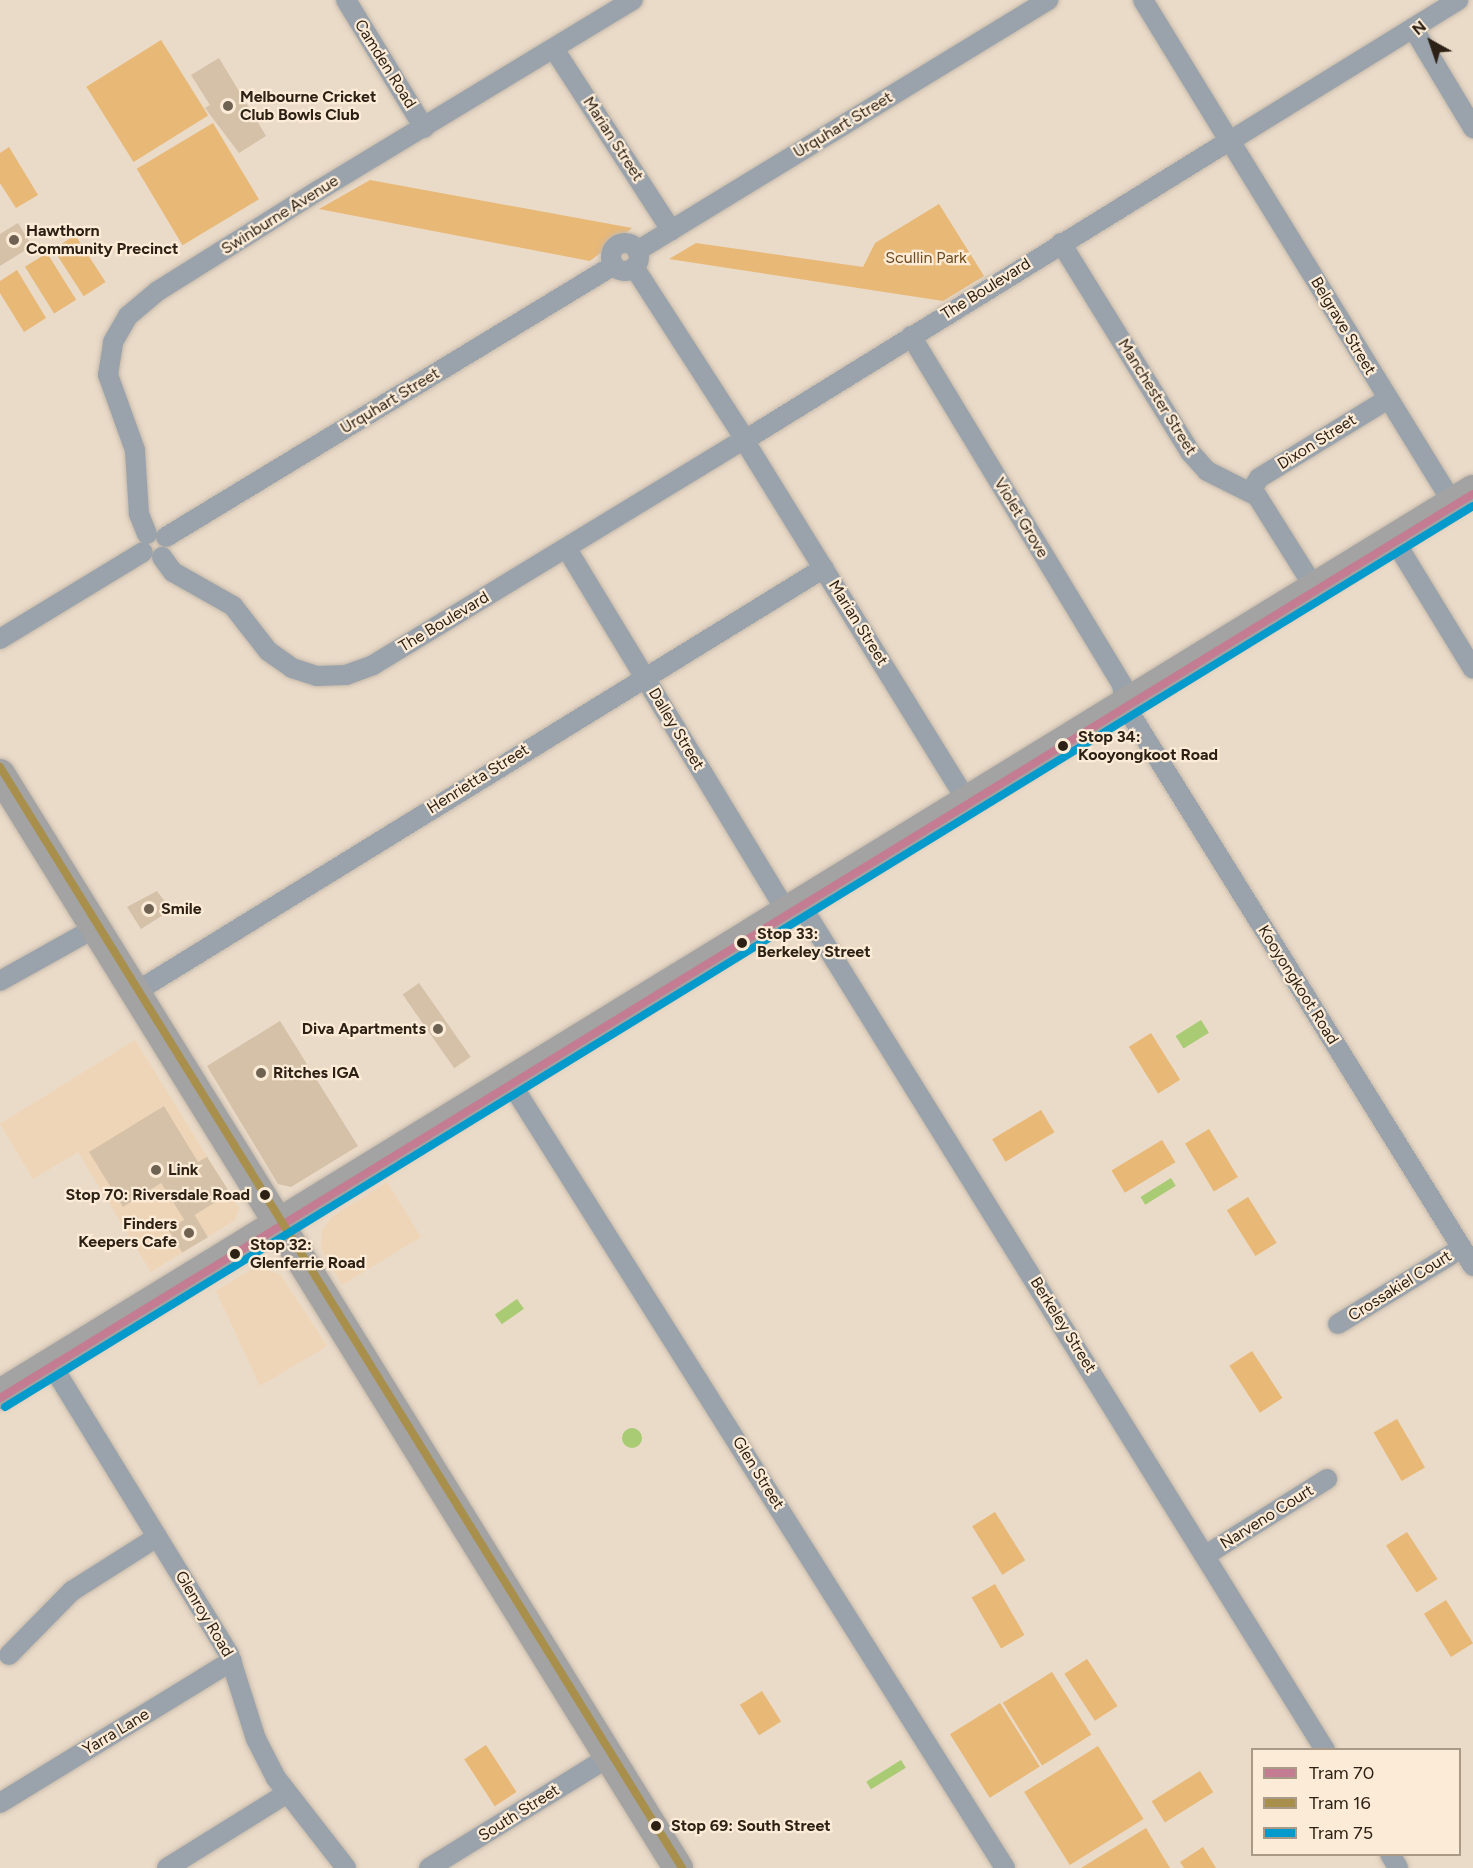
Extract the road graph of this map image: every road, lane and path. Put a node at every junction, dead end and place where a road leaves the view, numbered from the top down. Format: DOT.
graph roads {
  1 [pos="346,0"];
  2 [pos="633,0"];
  3 [pos="1049,0"];
  4 [pos="1143,0"];
  5 [pos="1458,0"];
  6 [pos="1021,7"];
  7 [pos="1413,28"];
  8 [pos="554,49"];
  9 [pos="424,128"];
  10 [pos="1473,128"];
  11 [pos="1230,141"];
  12 [pos="671,230"];
  13 [pos="1061,243"];
  14 [pos="636,259"];
  15 [pos="911,336"];
  16 [pos="1388,399"];
  17 [pos="744,439"];
  18 [pos="1251,491"];
  19 [pos="1463,496"];
  20 [pos="1393,538"];
  21 [pos="154,545"];
  22 [pos="567,549"];
  23 [pos="824,568"];
  24 [pos="1314,587"];
  25 [pos="0,639"];
  26 [pos="1473,669"];
  27 [pos="644,676"];
  28 [pos="1126,702"];
  29 [pos="0,774"];
  30 [pos="966,800"];
  31 [pos="792,906"];
  32 [pos="92,923"];
  33 [pos="0,981"];
  34 [pos="135,993"];
  35 [pos="509,1080"];
  36 [pos="277,1223"];
  37 [pos="1462,1248"];
  38 [pos="1473,1266"];
  39 [pos="1338,1324"];
  40 [pos="50,1362"];
  41 [pos="0,1394"];
  42 [pos="1327,1479"];
  43 [pos="158,1537"];
  44 [pos="1206,1555"];
  45 [pos="9,1655"];
  46 [pos="232,1661"];
  47 [pos="1324,1748"];
  48 [pos="609,1757"];
  49 [pos="286,1794"];
  50 [pos="0,1803"];
  51 [pos="167,1868"];
  52 [pos="346,1868"];
  53 [pos="429,1868"];
  54 [pos="678,1868"];
  55 [pos="1005,1868"];
  1 -- 9 [label="street, Camden Road"];
  2 -- 8 [label="street, Swinburne Avenue"];
  3 -- 6 [label="street, Urquhart Street"];
  4 -- 11 [label="street, Belgrave Street"];
  5 -- 7 [label="street, The Boulevard"];
  6 -- 12 [label="street, Urquhart Street"];
  7 -- 10 [label="street"];
  7 -- 11 [label="street, The Boulevard"];
  8 -- 9 [label="street, Swinburne Avenue"];
  8 -- 12 [label="street, Marian Street"];
  9 -- 21 [label="street, Swinburne Avenue"];
  11 -- 13 [label="street, The Boulevard"];
  11 -- 16 [label="street, Belgrave Street"];
  12 -- 14 [label="street, Urquhart Street"];
  13 -- 15 [label="street, The Boulevard"];
  13 -- 18 [label="street, Manchester Street"];
  14 -- 17 [label="street, Marian Street"];
  14 -- 21 [label="street, Urquhart Street"];
  15 -- 17 [label="street, The Boulevard"];
  15 -- 28 [label="street, Violet Grove"];
  16 -- 18 [label="street, Dixon Street"];
  16 -- 19 [label="street, Belgrave Street"];
  17 -- 22 [label="street, The Boulevard"];
  17 -- 23 [label="street, Marian Street"];
  18 -- 24 [label="street"];
  19 -- 20 [label="main road"];
  20 -- 24 [label="main road"];
  20 -- 26 [label="street"];
  21 -- 22 [label="street, The Boulevard"];
  21 -- 25 [label="street, Urquhart Street"];
  22 -- 27 [label="street, Dalley Street"];
  23 -- 27 [label="street, Henrietta Street"];
  23 -- 30 [label="street, Marian Street"];
  24 -- 28 [label="main road"];
  27 -- 31 [label="street, Dalley Street"];
  27 -- 34 [label="street, Henrietta Street"];
  28 -- 30 [label="main road"];
  28 -- 37 [label="street, Kooyongkoot Road"];
  29 -- 32 [label="main road"];
  30 -- 31 [label="main road"];
  31 -- 35 [label="main road"];
  31 -- 44 [label="street, Berkeley Street"];
  32 -- 33 [label="street"];
  32 -- 34 [label="main road"];
  34 -- 36 [label="main road"];
  35 -- 36 [label="main road"];
  35 -- 55 [label="street, Glen Street"];
  36 -- 40 [label="main road"];
  36 -- 48 [label="main road"];
  37 -- 38 [label="street, Kooyongkoot Road"];
  37 -- 39 [label="street, Crossakiel Court"];
  40 -- 41 [label="main road"];
  40 -- 43 [label="street, Glenroy Road"];
  42 -- 44 [label="street, Narveno Court"];
  43 -- 45 [label="street"];
  43 -- 46 [label="street, Glenroy Road"];
  44 -- 47 [label="street, Berkeley Street"];
  46 -- 49 [label="street, Glenroy Road"];
  46 -- 50 [label="street, Yarra Lane"];
  48 -- 53 [label="street, South Street"];
  48 -- 54 [label="main road"];
  49 -- 51 [label="street"];
  49 -- 52 [label="street, Glenroy Road"];
}
